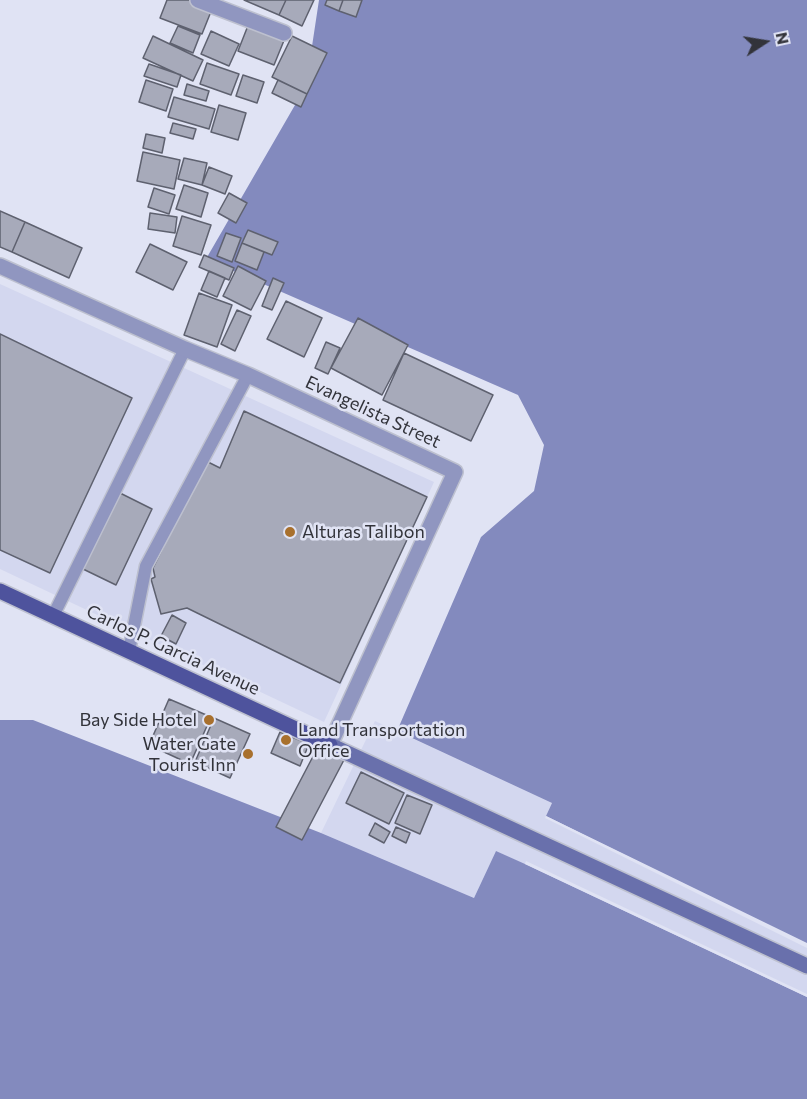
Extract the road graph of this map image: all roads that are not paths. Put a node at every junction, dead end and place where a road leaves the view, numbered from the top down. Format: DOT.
graph roads {
  1 [pos="198,0"];
  2 [pos="284,33"];
  3 [pos="0,266"];
  4 [pos="184,349"];
  5 [pos="248,375"];
  6 [pos="0,591"];
  7 [pos="53,616"];
  8 [pos="129,651"];
  9 [pos="330,745"];
  10 [pos="807,966"];
  1 -- 2 [label="street"];
  3 -- 4 [label="street, Evangelista Street"];
  4 -- 5 [label="street, Evangelista Street"];
  4 -- 7 [label="lane"];
  5 -- 8 [label="lane"];
  5 -- 9 [label="street, Evangelista Street"];
  6 -- 7 [label="main road, Carlos P. Garcia Avenue"];
  7 -- 8 [label="main road, Carlos P. Garcia Avenue"];
  8 -- 9 [label="main road, Carlos P. Garcia Avenue"];
  9 -- 10 [label="main road"];
}
